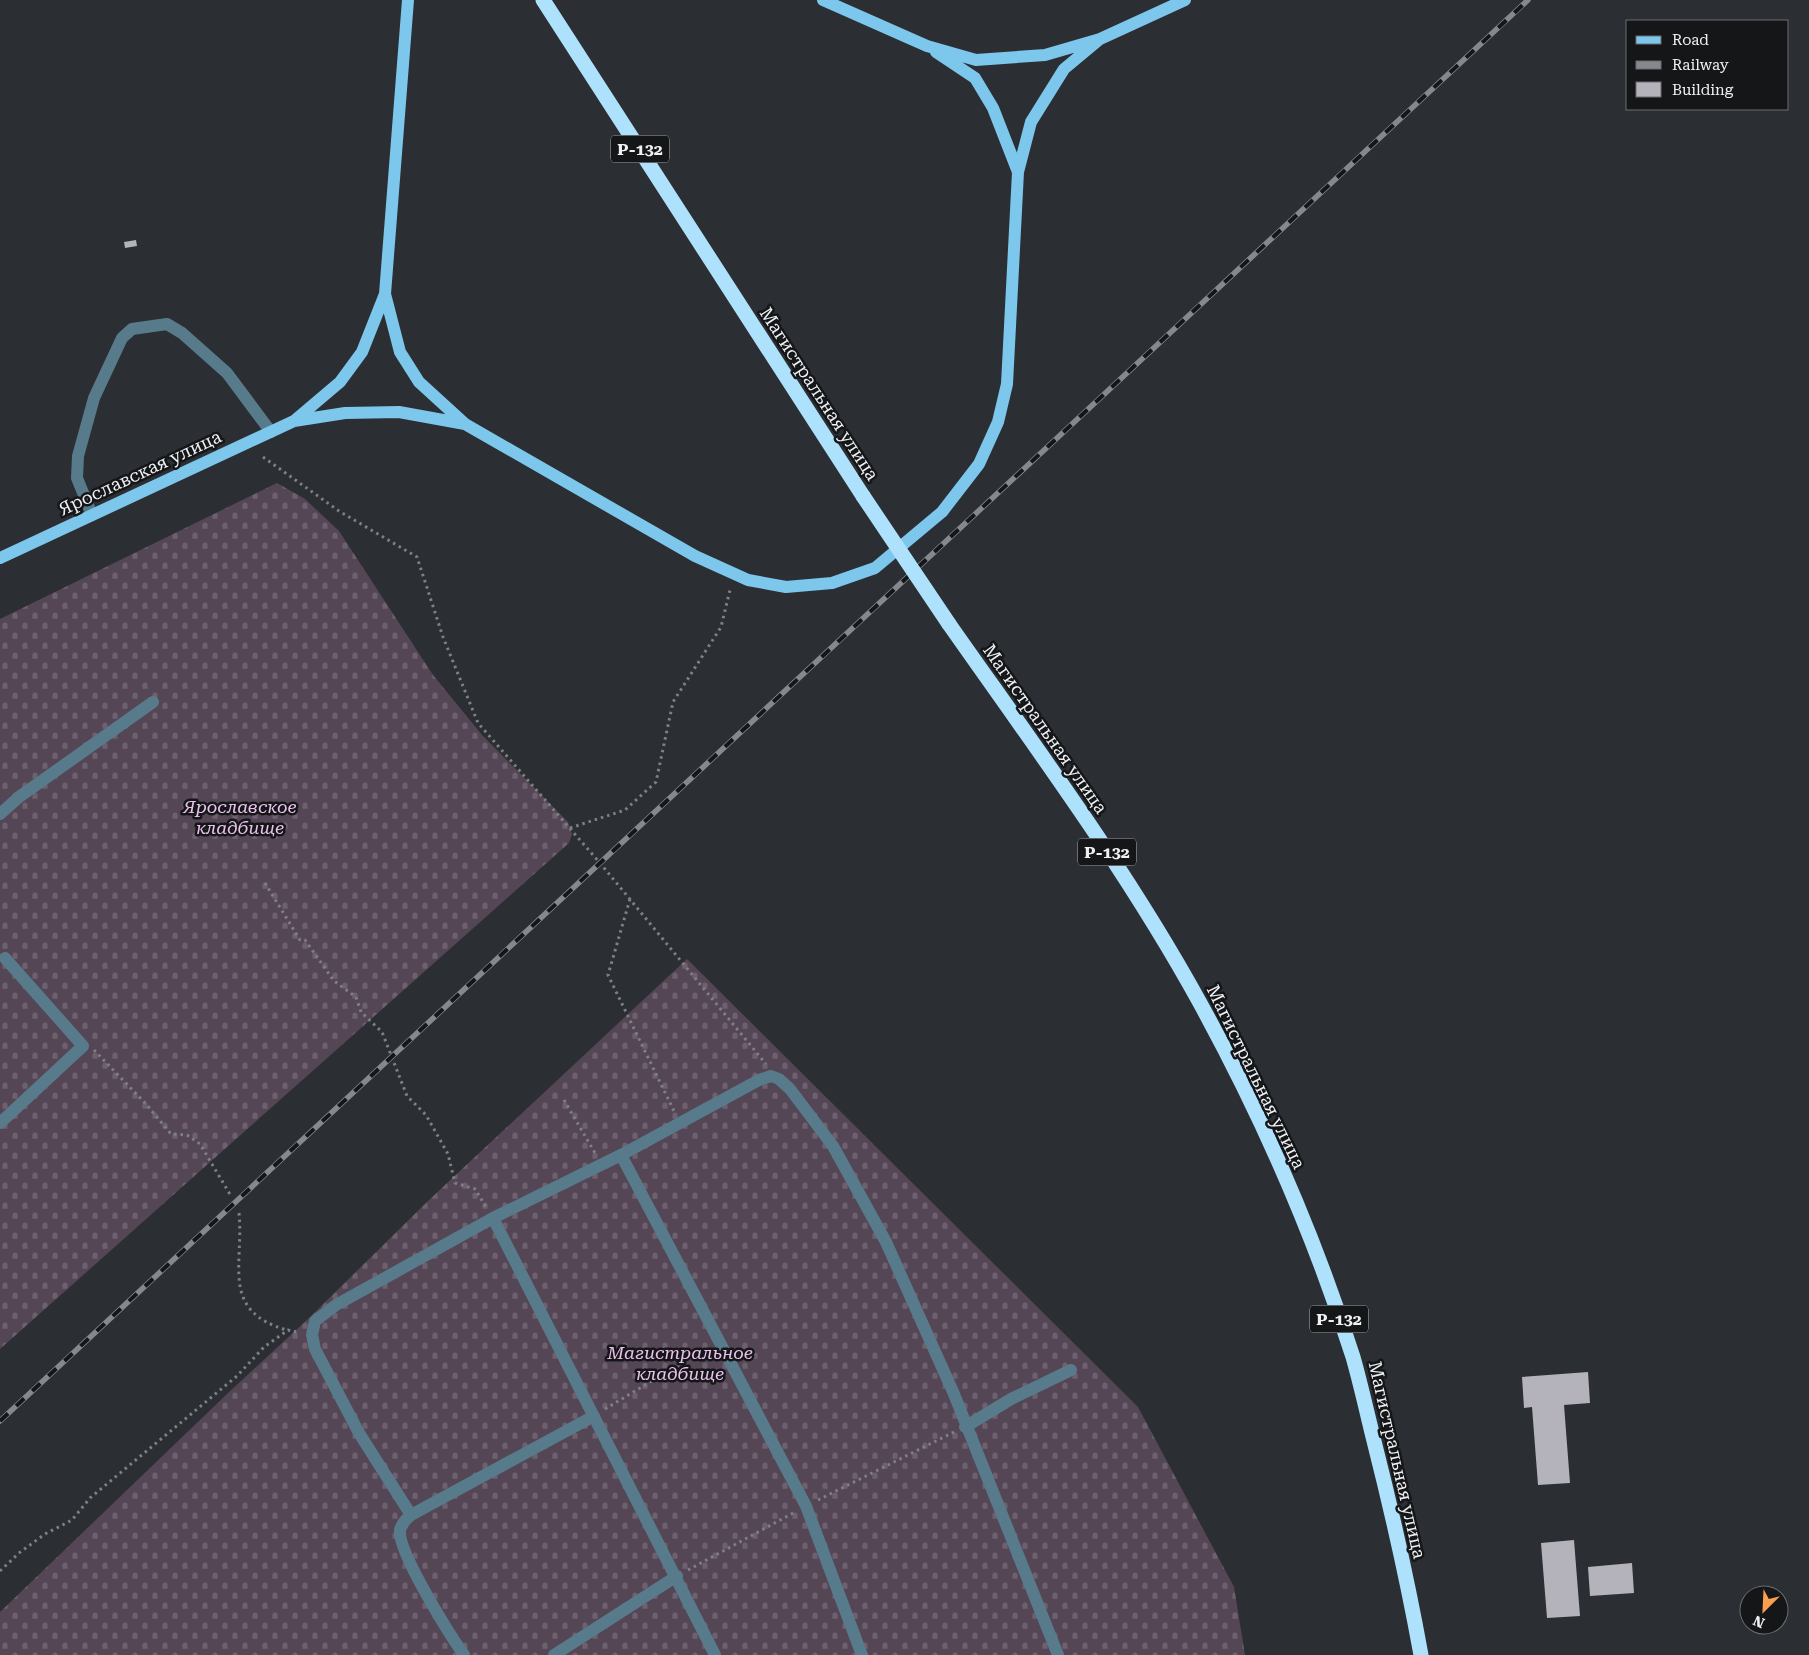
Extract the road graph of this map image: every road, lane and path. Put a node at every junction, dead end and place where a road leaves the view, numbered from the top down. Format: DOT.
graph roads {
  1 [pos="408,0"];
  2 [pos="539,0"];
  3 [pos="543,0"];
  4 [pos="548,0"];
  5 [pos="823,0"];
  6 [pos="1185,0"];
  7 [pos="561,26"];
  8 [pos="1100,38"];
  9 [pos="927,46"];
  10 [pos="1018,172"];
  11 [pos="385,294"];
  12 [pos="294,421"];
  13 [pos="465,424"];
  14 [pos="271,432"];
  15 [pos="263,457"];
  16 [pos="92,515"];
  17 [pos="0,558"];
  18 [pos="730,590"];
  19 [pos="153,702"];
  20 [pos="0,814"];
  21 [pos="570,828"];
  22 [pos="265,883"];
  23 [pos="630,899"];
  24 [pos="2,958"];
  25 [pos="84,1046"];
  26 [pos="779,1079"];
  27 [pos="564,1100"];
  28 [pos="0,1123"];
  29 [pos="679,1123"];
  30 [pos="621,1155"];
  31 [pos="602,1164"];
  32 [pos="231,1196"];
  33 [pos="239,1213"];
  34 [pos="493,1218"];
  35 [pos="314,1325"];
  36 [pos="288,1330"];
  37 [pos="720,1340"];
  38 [pos="1071,1370"];
  39 [pos="594,1416"];
  40 [pos="966,1427"];
  41 [pos="806,1506"];
  42 [pos="411,1515"];
  43 [pos="0,1571"];
  44 [pos="677,1576"];
  45 [pos="464,1655"];
  46 [pos="554,1655"];
  47 [pos="715,1655"];
  48 [pos="862,1655"];
  49 [pos="1058,1655"];
  50 [pos="1420,1655"];
  1 -- 11 [label="main road"];
  2 -- 7 [label="main road"];
  3 -- 7 [label="highway, Магистральная улица / Р-132"];
  4 -- 7 [label="main road"];
  5 -- 9 [label="main road"];
  6 -- 8 [label="main road"];
  7 -- 50 [label="highway, Магистральная улица / Р-132, bridge"];
  8 -- 9 [label="main road"];
  8 -- 10 [label="main road"];
  9 -- 10 [label="main road"];
  10 -- 13 [label="main road"];
  11 -- 12 [label="main road"];
  11 -- 13 [label="main road"];
  12 -- 13 [label="main road"];
  12 -- 14 [label="main road, Ярославская улица"];
  14 -- 16 [label="main road, Ярославская улица"];
  14 -- 16 [label="lane"];
  15 -- 21 [label="path"];
  16 -- 17 [label="main road, Ярославская улица"];
  18 -- 21 [label="path"];
  19 -- 20 [label="lane"];
  21 -- 23 [label="path"];
  22 -- 34 [label="path"];
  23 -- 26 [label="path"];
  23 -- 29 [label="path"];
  24 -- 25 [label="lane"];
  25 -- 28 [label="lane"];
  25 -- 32 [label="path"];
  26 -- 29 [label="lane"];
  26 -- 40 [label="lane"];
  27 -- 31 [label="path"];
  29 -- 30 [label="lane"];
  30 -- 31 [label="lane"];
  30 -- 37 [label="lane"];
  31 -- 34 [label="lane"];
  33 -- 36 [label="path"];
  34 -- 35 [label="lane"];
  34 -- 39 [label="lane"];
  35 -- 36 [label="path"];
  35 -- 42 [label="lane"];
  36 -- 43 [label="path"];
  37 -- 39 [label="path"];
  37 -- 41 [label="lane"];
  38 -- 40 [label="lane"];
  39 -- 42 [label="lane"];
  39 -- 44 [label="lane"];
  40 -- 41 [label="path"];
  40 -- 49 [label="lane"];
  41 -- 44 [label="path"];
  41 -- 48 [label="lane"];
  42 -- 45 [label="lane"];
  44 -- 46 [label="lane"];
  44 -- 47 [label="lane"];
}
